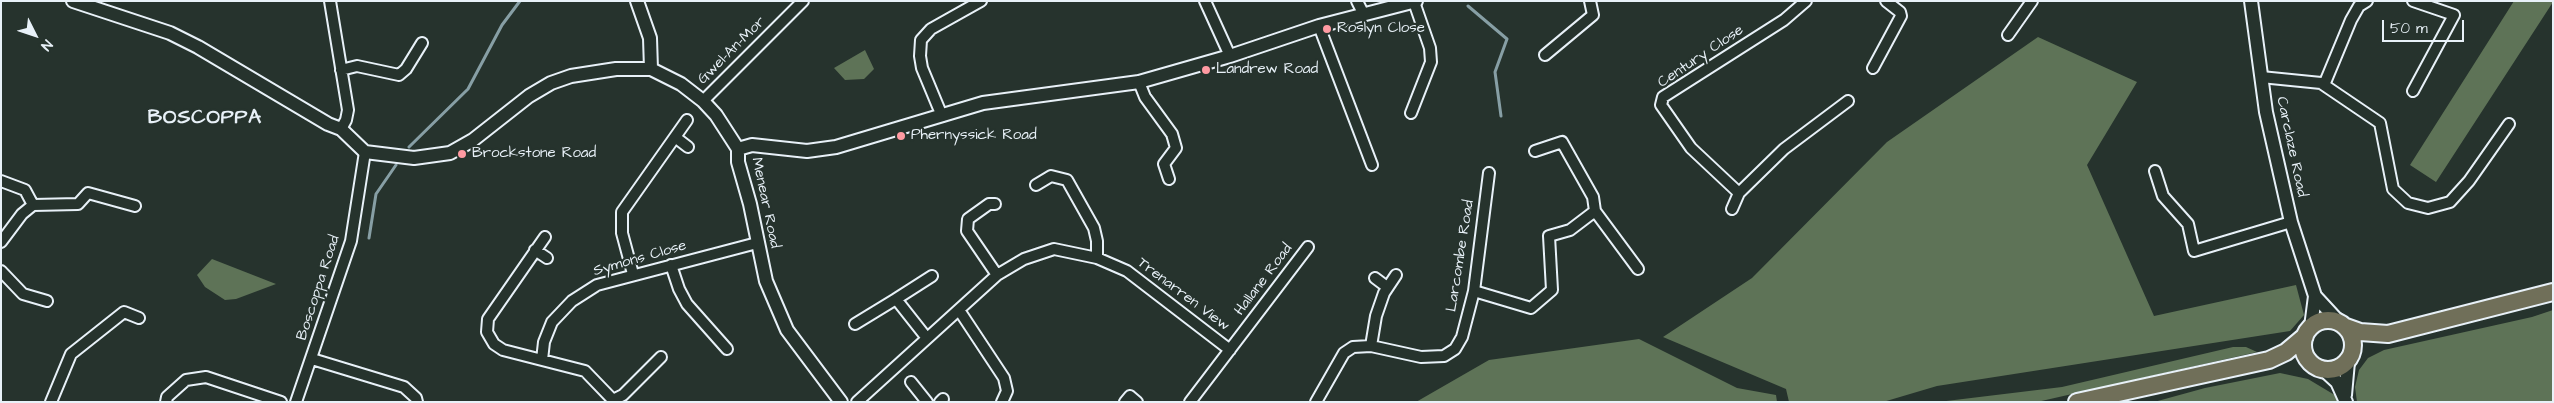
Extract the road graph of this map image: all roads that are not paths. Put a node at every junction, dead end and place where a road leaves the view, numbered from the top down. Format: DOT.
graph roads {
  1 [pos="73,1"];
  2 [pos="330,1"];
  3 [pos="637,1"];
  4 [pos="803,1"];
  5 [pos="981,1"];
  6 [pos="1205,1"];
  7 [pos="1357,1"];
  8 [pos="1590,1"];
  9 [pos="1806,1"];
  10 [pos="1886,1"];
  11 [pos="2032,1"];
  12 [pos="2251,1"];
  13 [pos="2367,1"];
  14 [pos="2412,1"];
  15 [pos="1415,2"];
  16 [pos="1362,13"];
  17 [pos="1319,26"];
  18 [pos="2008,35"];
  19 [pos="422,43"];
  20 [pos="1545,55"];
  21 [pos="1230,56"];
  22 [pos="1873,68"];
  23 [pos="341,70"];
  24 [pos="651,70"];
  25 [pos="2262,77"];
  26 [pos="1140,82"];
  27 [pos="2324,85"];
  28 [pos="2413,91"];
  29 [pos="703,101"];
  30 [pos="1848,102"];
  31 [pos="1411,113"];
  32 [pos="942,116"];
  33 [pos="687,120"];
  34 [pos="2509,124"];
  35 [pos="341,129"];
  36 [pos="674,137"];
  37 [pos="688,148"];
  38 [pos="738,149"];
  39 [pos="1535,151"];
  40 [pos="365,152"];
  41 [pos="1372,165"];
  42 [pos="2155,171"];
  43 [pos="1488,173"];
  44 [pos="1169,179"];
  45 [pos="1,181"];
  46 [pos="1036,185"];
  47 [pos="1739,193"];
  48 [pos="995,204"];
  49 [pos="33,205"];
  50 [pos="135,206"];
  51 [pos="1732,209"];
  52 [pos="1595,211"];
  53 [pos="2290,222"];
  54 [pos="545,237"];
  55 [pos="1,242"];
  56 [pos="756,243"];
  57 [pos="1308,247"];
  58 [pos="536,250"];
  59 [pos="547,258"];
  60 [pos="1096,258"];
  61 [pos="671,265"];
  62 [pos="1638,268"];
  63 [pos="1,271"];
  64 [pos="633,274"];
  65 [pos="997,275"];
  66 [pos="1396,275"];
  67 [pos="932,276"];
  68 [pos="1375,278"];
  69 [pos="1387,287"];
  70 [pos="1474,291"];
  71 [pos="2553,292"];
  72 [pos="2315,296"];
  73 [pos="896,298"];
  74 [pos="47,302"];
  75 [pos="959,310"];
  76 [pos="139,318"];
  77 [pos="855,324"];
  78 [pos="2343,324"];
  79 [pos="2308,331"];
  80 [pos="2388,334"];
  81 [pos="926,337"];
  82 [pos="1371,346"];
  83 [pos="727,350"];
  84 [pos="1230,350"];
  85 [pos="661,357"];
  86 [pos="312,359"];
  87 [pos="2350,359"];
  88 [pos="542,360"];
  89 [pos="2269,360"];
  90 [pos="2319,368"];
  91 [pos="911,382"];
  92 [pos="2346,398"];
  93 [pos="613,401"];
  94 [pos="51,402"];
  95 [pos="166,402"];
  96 [pos="281,402"];
  97 [pos="296,402"];
  98 [pos="417,402"];
  99 [pos="840,402"];
  100 [pos="857,402"];
  101 [pos="927,402"];
  102 [pos="1002,402"];
  103 [pos="1125,402"];
  104 [pos="1137,402"];
  105 [pos="1190,402"];
  106 [pos="1316,402"];
  107 [pos="2078,402"];
  1 -- 35 [label="street"];
  2 -- 23 [label="street"];
  3 -- 24 [label="street"];
  4 -- 29 [label="street, Gwel-An-Mor"];
  5 -- 32 [label="street"];
  6 -- 21 [label="street"];
  7 -- 16 [label="street"];
  8 -- 20 [label="street"];
  9 -- 47 [label="street, Century Close"];
  10 -- 22 [label="street"];
  11 -- 18 [label="street"];
  12 -- 25 [label="street, Carclaze Road"];
  13 -- 27 [label="street"];
  14 -- 28 [label="street"];
  15 -- 16 [label="street"];
  15 -- 31 [label="street"];
  16 -- 17 [label="street"];
  17 -- 21 [label="street"];
  17 -- 41 [label="street"];
  19 -- 23 [label="street"];
  21 -- 26 [label="street"];
  23 -- 35 [label="street"];
  24 -- 29 [label="street, Menear Road"];
  24 -- 40 [label="street"];
  25 -- 27 [label="street"];
  25 -- 53 [label="street, Carclaze Road"];
  26 -- 32 [label="street"];
  26 -- 44 [label="street"];
  27 -- 34 [label="street"];
  29 -- 38 [label="street, Menear Road"];
  30 -- 47 [label="street"];
  32 -- 38 [label="street"];
  33 -- 36 [label="street"];
  35 -- 40 [label="street"];
  36 -- 37 [label="street"];
  36 -- 64 [label="street"];
  38 -- 56 [label="street, Menear Road"];
  39 -- 52 [label="street"];
  40 -- 86 [label="street, Boscoppa Road"];
  42 -- 53 [label="street"];
  43 -- 70 [label="street, Larcombe Road"];
  45 -- 49 [label="street"];
  46 -- 60 [label="street"];
  47 -- 51 [label="street"];
  48 -- 65 [label="street"];
  49 -- 50 [label="street"];
  49 -- 55 [label="street"];
  52 -- 62 [label="street"];
  52 -- 70 [label="street"];
  53 -- 72 [label="street, Carclaze Road"];
  54 -- 58 [label="street"];
  56 -- 61 [label="street, Symons Close"];
  56 -- 99 [label="street, Menear Road"];
  57 -- 84 [label="street, Hallane Road"];
  58 -- 59 [label="street"];
  58 -- 88 [label="street"];
  60 -- 65 [label="street, Trenarren View"];
  60 -- 84 [label="street, Trenarren View"];
  61 -- 64 [label="street, Symons Close"];
  61 -- 83 [label="street"];
  63 -- 74 [label="street"];
  64 -- 88 [label="street, Symons Close"];
  65 -- 75 [label="street, Trenarren View"];
  66 -- 69 [label="street"];
  67 -- 73 [label="street"];
  68 -- 69 [label="street"];
  69 -- 82 [label="street"];
  70 -- 82 [label="street, Larcombe Road"];
  71 -- 80 [label="highway"];
  72 -- 78 [label="street, Carclaze Road"];
  72 -- 79 [label="street, Carclaze Road"];
  73 -- 77 [label="street"];
  73 -- 81 [label="street"];
  75 -- 81 [label="street, Trenarren View"];
  75 -- 102 [label="street"];
  76 -- 94 [label="street"];
  78 -- 79 [label="highway"];
  78 -- 80 [label="highway"];
  78 -- 87 [label="highway"];
  79 -- 89 [label="highway"];
  79 -- 90 [label="highway"];
  80 -- 87 [label="highway"];
  81 -- 100 [label="street, Trenarren View"];
  82 -- 106 [label="street, Larcombe Road"];
  84 -- 105 [label="street, Hallane Road"];
  85 -- 93 [label="street"];
  86 -- 97 [label="street, Boscoppa Road"];
  86 -- 98 [label="street"];
  87 -- 90 [label="highway"];
  87 -- 92 [label="street"];
  88 -- 93 [label="street"];
  89 -- 90 [label="highway"];
  89 -- 107 [label="highway"];
  90 -- 92 [label="street"];
  91 -- 101 [label="street"];
  95 -- 96 [label="street"];
  103 -- 104 [label="street"];
}
